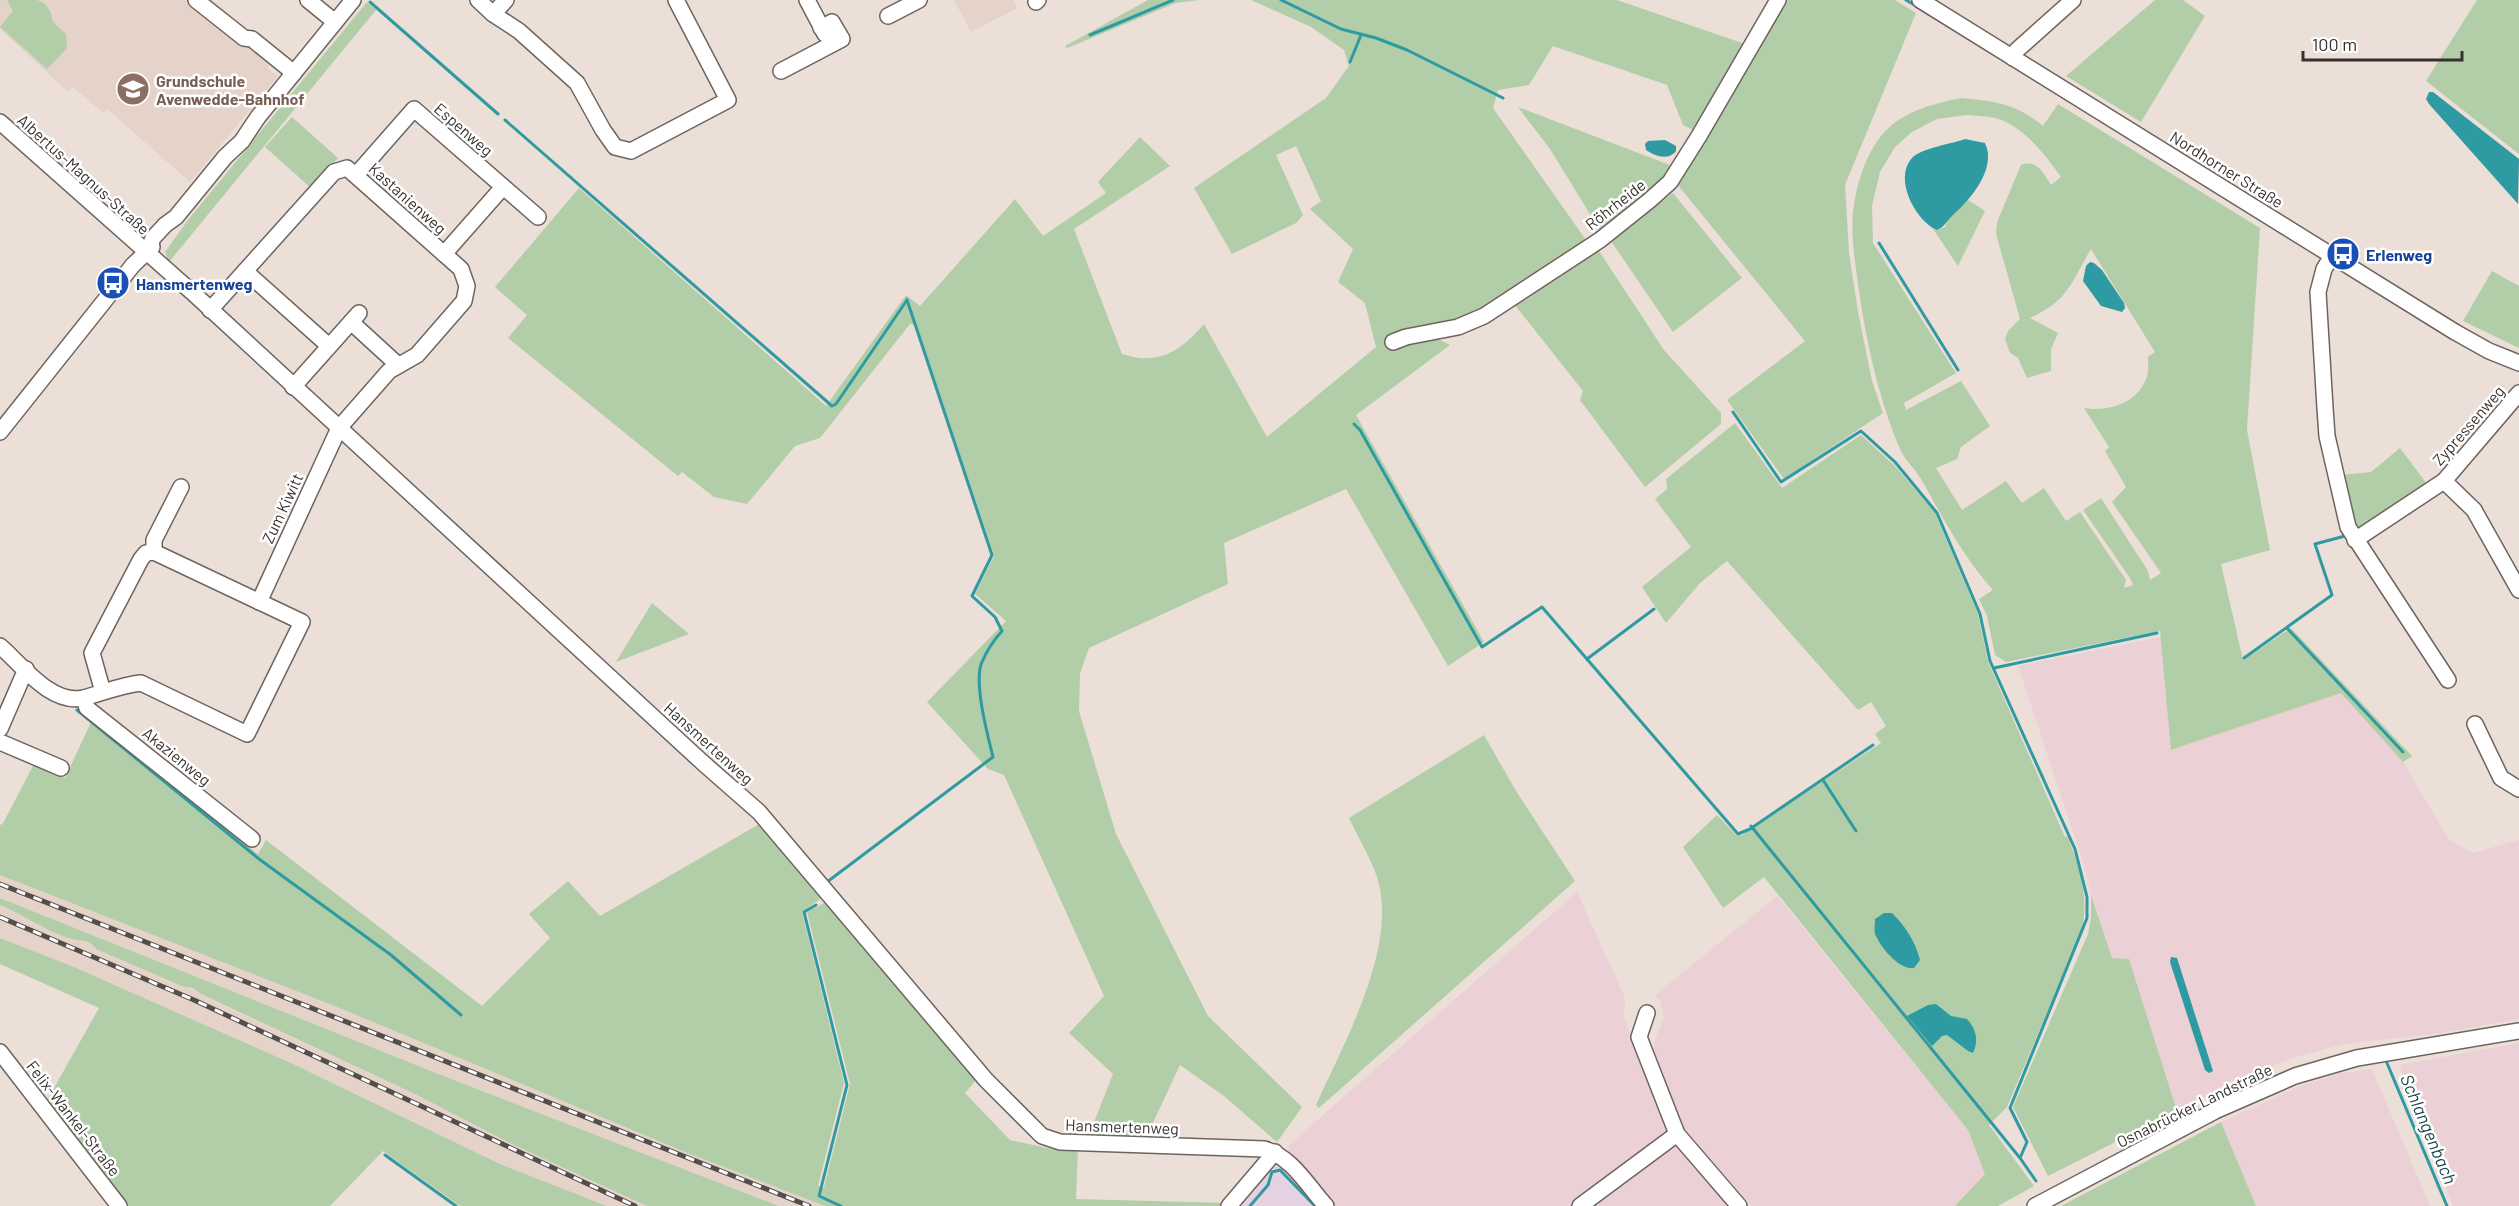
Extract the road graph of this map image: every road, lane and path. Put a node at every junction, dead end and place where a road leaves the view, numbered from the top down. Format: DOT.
graph roads {
  1 [pos="196,0"];
  2 [pos="308,0"];
  3 [pos="352,0"];
  4 [pos="478,0"];
  5 [pos="506,0"];
  6 [pos="676,0"];
  7 [pos="807,0"];
  8 [pos="919,0"];
  9 [pos="1778,0"];
  10 [pos="2073,0"];
  11 [pos="1924,1"];
  12 [pos="493,14"];
  13 [pos="888,16"];
  14 [pos="334,22"];
  15 [pos="2013,58"];
  16 [pos="781,71"];
  17 [pos="294,73"];
  18 [pos="0,122"];
  19 [pos="356,175"];
  20 [pos="503,187"];
  21 [pos="538,217"];
  22 [pos="147,250"];
  23 [pos="444,254"];
  24 [pos="2332,256"];
  25 [pos="245,271"];
  26 [pos="210,310"];
  27 [pos="1393,342"];
  28 [pos="330,346"];
  29 [pos="2519,363"];
  30 [pos="398,364"];
  31 [pos="293,387"];
  32 [pos="2519,393"];
  33 [pos="339,428"];
  34 [pos="0,432"];
  35 [pos="2444,481"];
  36 [pos="181,487"];
  37 [pos="2355,540"];
  38 [pos="154,552"];
  39 [pos="2517,580"];
  40 [pos="259,602"];
  41 [pos="0,646"];
  42 [pos="26,669"];
  43 [pos="2448,680"];
  44 [pos="103,692"];
  45 [pos="84,698"];
  46 [pos="2475,724"];
  47 [pos="0,729"];
  48 [pos="0,742"];
  49 [pos="61,768"];
  50 [pos="2519,789"];
  51 [pos="252,839"];
  52 [pos="1647,1013"];
  53 [pos="2519,1031"];
  54 [pos="0,1052"];
  55 [pos="1677,1134"];
  56 [pos="1275,1152"];
  57 [pos="118,1206"];
  58 [pos="1228,1206"];
  59 [pos="1326,1206"];
  60 [pos="1580,1206"];
  61 [pos="1739,1206"];
  62 [pos="2035,1206"];
  1 -- 17 [label="street"];
  2 -- 14 [label="street"];
  3 -- 14 [label="street"];
  4 -- 12 [label="street"];
  5 -- 12 [label="street"];
  6 -- 12 [label="street"];
  7 -- 16 [label="street"];
  8 -- 13 [label="street"];
  9 -- 27 [label="street, Röhrheide"];
  10 -- 15 [label="street"];
  11 -- 15 [label="street, Nordhorner Straße"];
  14 -- 17 [label="street"];
  15 -- 24 [label="street, Nordhorner Straße"];
  17 -- 22 [label="street"];
  18 -- 22 [label="street, Albertus-Magnus-Straße"];
  19 -- 20 [label="street, Espenweg"];
  19 -- 23 [label="street, Kastanienweg"];
  19 -- 25 [label="street, Kastanienweg"];
  20 -- 21 [label="street, Espenweg"];
  20 -- 23 [label="street"];
  22 -- 26 [label="street, Hansmertenweg"];
  22 -- 34 [label="street"];
  23 -- 30 [label="street, Kastanienweg"];
  24 -- 29 [label="street, Nordhorner Straße"];
  24 -- 37 [label="street"];
  25 -- 26 [label="street, Kastanienweg"];
  25 -- 28 [label="street"];
  26 -- 31 [label="street, Hansmertenweg"];
  28 -- 30 [label="street"];
  28 -- 31 [label="street"];
  30 -- 33 [label="street, Kastanienweg"];
  31 -- 33 [label="street, Hansmertenweg"];
  32 -- 35 [label="street, Zypressenweg"];
  33 -- 40 [label="street, Zum Kiwitt"];
  33 -- 56 [label="street, Hansmertenweg"];
  35 -- 37 [label="street, Zypressenweg"];
  35 -- 39 [label="street, Zypressenweg"];
  36 -- 38 [label="street"];
  37 -- 43 [label="street"];
  38 -- 40 [label="street"];
  38 -- 44 [label="street"];
  40 -- 44 [label="street"];
  41 -- 42 [label="street"];
  42 -- 45 [label="street"];
  42 -- 47 [label="street"];
  44 -- 45 [label="street"];
  45 -- 51 [label="street, Akazienweg"];
  46 -- 50 [label="street"];
  48 -- 49 [label="street"];
  52 -- 55 [label="street"];
  53 -- 62 [label="street, Osnabrücker Landstraße"];
  54 -- 57 [label="street, Felix-Wankel-Straße"];
  55 -- 60 [label="street"];
  55 -- 61 [label="street"];
  56 -- 58 [label="street"];
  56 -- 59 [label="street"];
}
